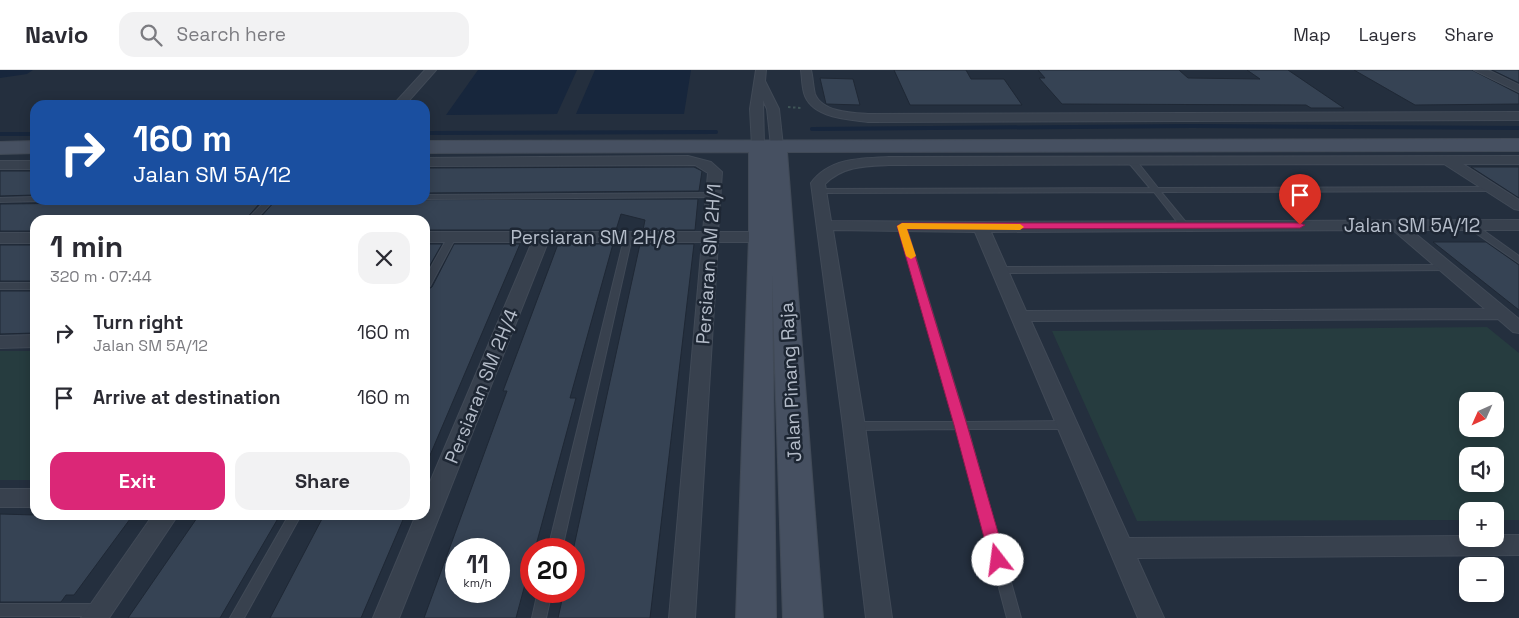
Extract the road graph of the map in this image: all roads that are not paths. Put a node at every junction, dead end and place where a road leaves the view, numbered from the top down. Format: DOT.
graph roads {
  1 [pos="431,70"];
  2 [pos="761,70"];
  3 [pos="806,70"];
  4 [pos="1479,70"];
  5 [pos="761,83"];
  6 [pos="1519,90"];
  7 [pos="404,100"];
  8 [pos="1519,116"];
  9 [pos="1425,145"];
  10 [pos="698,146"];
  11 [pos="768,146"];
  12 [pos="843,146"];
  13 [pos="430,147"];
  14 [pos="0,148"];
  15 [pos="30,148"];
  16 [pos="1517,157"];
  17 [pos="1448,160"];
  18 [pos="1132,161"];
  19 [pos="430,162"];
  20 [pos="0,165"];
  21 [pos="30,165"];
  22 [pos="769,177"];
  23 [pos="1492,189"];
  24 [pos="1156,190"];
  25 [pos="819,191"];
  26 [pos="713,195"];
  27 [pos="430,197"];
  28 [pos="0,200"];
  29 [pos="30,200"];
  30 [pos="265,205"];
  31 [pos="1519,206"];
  32 [pos="256,215"];
  33 [pos="824,225"];
  34 [pos="1396,225"];
  35 [pos="1470,225"];
  36 [pos="1519,225"];
  37 [pos="902,226"];
  38 [pos="1185,226"];
  39 [pos="981,227"];
  40 [pos="452,237"];
  41 [pos="542,237"];
  42 [pos="628,237"];
  43 [pos="710,237"];
  44 [pos="760,237"];
  45 [pos="0,238"];
  46 [pos="30,238"];
  47 [pos="430,238"];
  48 [pos="1519,260"];
  49 [pos="1447,268"];
  50 [pos="1000,270"];
  51 [pos="430,277"];
  52 [pos="0,286"];
  53 [pos="30,286"];
  54 [pos="1502,314"];
  55 [pos="1020,316"];
  56 [pos="1519,328"];
  57 [pos="30,341"];
  58 [pos="0,342"];
  59 [pos="961,425"];
  60 [pos="1067,425"];
  61 [pos="854,426"];
  62 [pos="0,498"];
  63 [pos="30,498"];
  64 [pos="430,511"];
  65 [pos="163,520"];
  66 [pos="292,520"];
  67 [pos="426,520"];
  68 [pos="558,538"];
  69 [pos="1519,545"];
  70 [pos="1121,548"];
  71 [pos="542,603"];
  72 [pos="0,610"];
  73 [pos="97,614"];
  74 [pos="237,618"];
  75 [pos="386,618"];
  76 [pos="539,618"];
  77 [pos="682,618"];
  78 [pos="756,618"];
  79 [pos="803,618"];
  80 [pos="879,618"];
  81 [pos="1014,618"];
  82 [pos="1151,618"];
  1 -- 7 [label="street"];
  2 -- 5 [label="street"];
  3 -- 8 [label="street"];
  4 -- 6 [label="street"];
  5 -- 11 [label="street"];
  5 -- 11 [label="street"];
  9 -- 12 [label="main road"];
  9 -- 16 [label="main road"];
  9 -- 17 [label="street"];
  10 -- 11 [label="main road"];
  10 -- 13 [label="main road"];
  10 -- 22 [label="main road"];
  11 -- 12 [label="main road"];
  11 -- 22 [label="main road, Jalan Pinang Raja"];
  12 -- 22 [label="main road"];
  14 -- 15 [label="main road"];
  16 -- 17 [label="street"];
  17 -- 18 [label="street"];
  17 -- 23 [label="street"];
  18 -- 24 [label="lane"];
  18 -- 25 [label="street"];
  19 -- 26 [label="street, Persiaran SM 2H/1"];
  20 -- 21 [label="street"];
  22 -- 44 [label="main road"];
  22 -- 79 [label="main road, Jalan Pinang Raja"];
  23 -- 24 [label="lane"];
  23 -- 31 [label="street"];
  24 -- 25 [label="lane"];
  24 -- 38 [label="lane"];
  25 -- 33 [label="street"];
  26 -- 27 [label="lane"];
  26 -- 43 [label="street, Persiaran SM 2H/1"];
  28 -- 29 [label="lane"];
  30 -- 32 [label="lane"];
  33 -- 37 [label="street, Jalan SM 5A/12"];
  33 -- 61 [label="street"];
  34 -- 35 [label="street, Jalan SM 5A/12"];
  34 -- 38 [label="street, Jalan SM 5A/12"];
  34 -- 49 [label="street"];
  35 -- 36 [label="street, Jalan SM 5A/12"];
  35 -- 48 [label="lane"];
  37 -- 39 [label="street, Jalan SM 5A/12"];
  37 -- 59 [label="lane"];
  38 -- 39 [label="street, Jalan SM 5A/12"];
  39 -- 50 [label="street"];
  40 -- 41 [label="street, Persiaran SM 2H/8"];
  40 -- 47 [label="street, Persiaran SM 2H/8"];
  40 -- 51 [label="lane"];
  41 -- 42 [label="street, Persiaran SM 2H/8"];
  41 -- 64 [label="street, Persiaran SM 2H/4"];
  42 -- 43 [label="street, Persiaran SM 2H/8"];
  42 -- 68 [label="lane"];
  43 -- 44 [label="street, Persiaran SM 2H/8"];
  43 -- 77 [label="street, Persiaran SM 2H/1"];
  44 -- 78 [label="main road"];
  45 -- 46 [label="street"];
  49 -- 50 [label="lane"];
  49 -- 54 [label="street"];
  50 -- 55 [label="street"];
  52 -- 53 [label="lane"];
  54 -- 55 [label="street"];
  54 -- 56 [label="street"];
  55 -- 60 [label="street"];
  57 -- 58 [label="street"];
  59 -- 60 [label="lane"];
  59 -- 61 [label="lane"];
  59 -- 81 [label="lane"];
  60 -- 70 [label="street"];
  61 -- 80 [label="street"];
  62 -- 63 [label="street"];
  65 -- 73 [label="street"];
  66 -- 74 [label="lane"];
  67 -- 75 [label="street, Persiaran SM 2H/4"];
  69 -- 70 [label="street"];
  70 -- 82 [label="street"];
  71 -- 76 [label="lane"];
  72 -- 73 [label="lane"];
}
